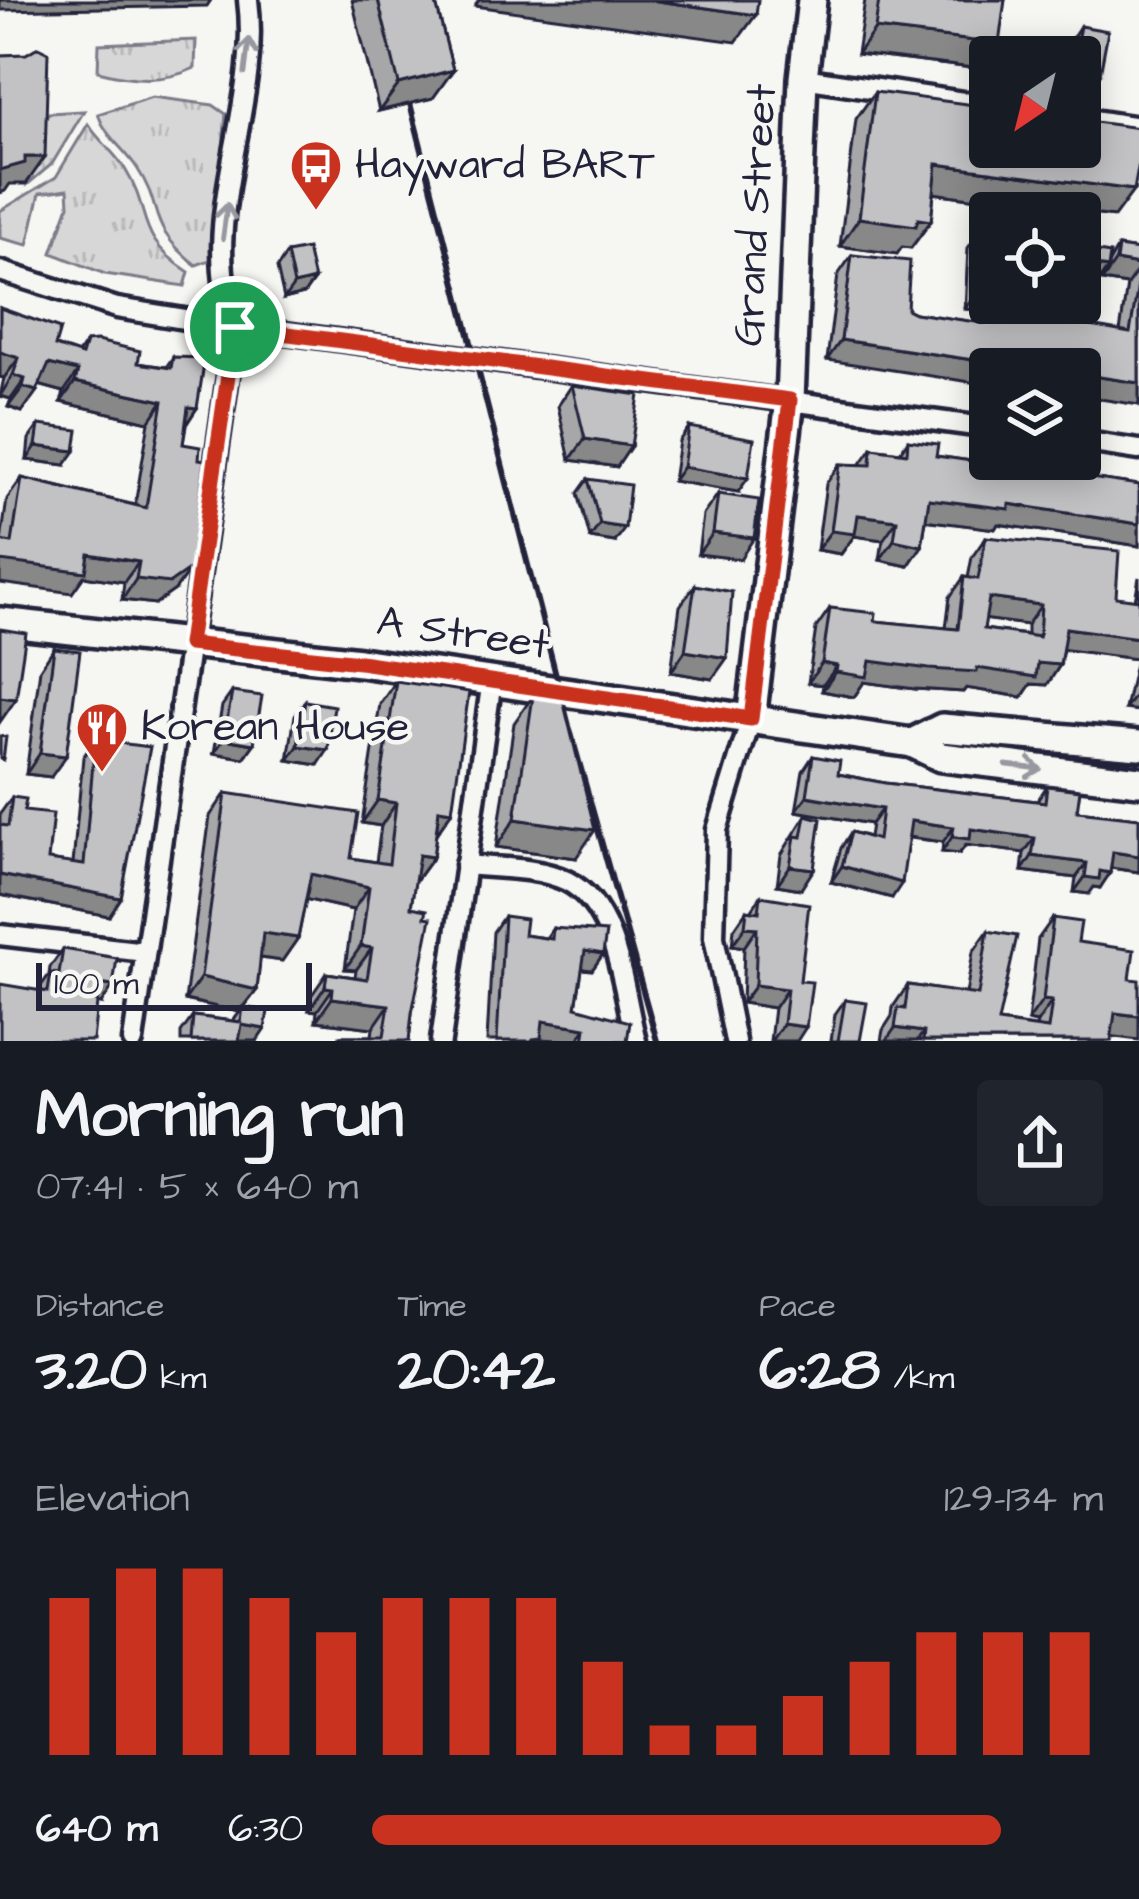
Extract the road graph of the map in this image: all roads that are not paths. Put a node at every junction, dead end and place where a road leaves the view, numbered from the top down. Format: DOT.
graph roads {
  1 [pos="248,0"];
  2 [pos="812,0"];
  3 [pos="803,78"];
  4 [pos="969,103"];
  5 [pos="1101,121"];
  6 [pos="1139,127"];
  7 [pos="0,272"];
  8 [pos="235,327"];
  9 [pos="790,400"];
  10 [pos="969,425"];
  11 [pos="1101,444"];
  12 [pos="1139,450"];
  13 [pos="0,622"];
  14 [pos="189,644"];
  15 [pos="492,680"];
  16 [pos="751,719"];
  17 [pos="912,743"];
  18 [pos="1139,745"];
  19 [pos="1139,781"];
  20 [pos="465,865"];
  21 [pos="0,935"];
  22 [pos="145,952"];
  23 [pos="133,1041"];
  24 [pos="441,1041"];
  25 [pos="636,1041"];
  26 [pos="735,1041"];
  8 -- 1 [label="street, one-way"];
  2 -- 3 [label="main road, Grand Street"];
  3 -- 4 [label="street"];
  3 -- 9 [label="main road, Grand Street"];
  5 -- 6 [label="street"];
  7 -- 8 [label="street"];
  8 -- 9 [label="street"];
  8 -- 14 [label="street"];
  9 -- 10 [label="street"];
  9 -- 16 [label="main road, Grand Street"];
  11 -- 12 [label="street"];
  13 -- 14 [label="main road, A Street"];
  14 -- 15 [label="main road, A Street"];
  14 -- 22 [label="street"];
  15 -- 16 [label="main road, A Street"];
  15 -- 20 [label="street"];
  16 -- 17 [label="main road, A Street"];
  16 -- 26 [label="street"];
  17 -- 18 [label="main road, A Street"];
  17 -- 19 [label="main road, A Street, one-way"];
  20 -- 24 [label="street"];
  20 -- 25 [label="street"];
  21 -- 22 [label="street"];
  22 -- 23 [label="street"];
}
